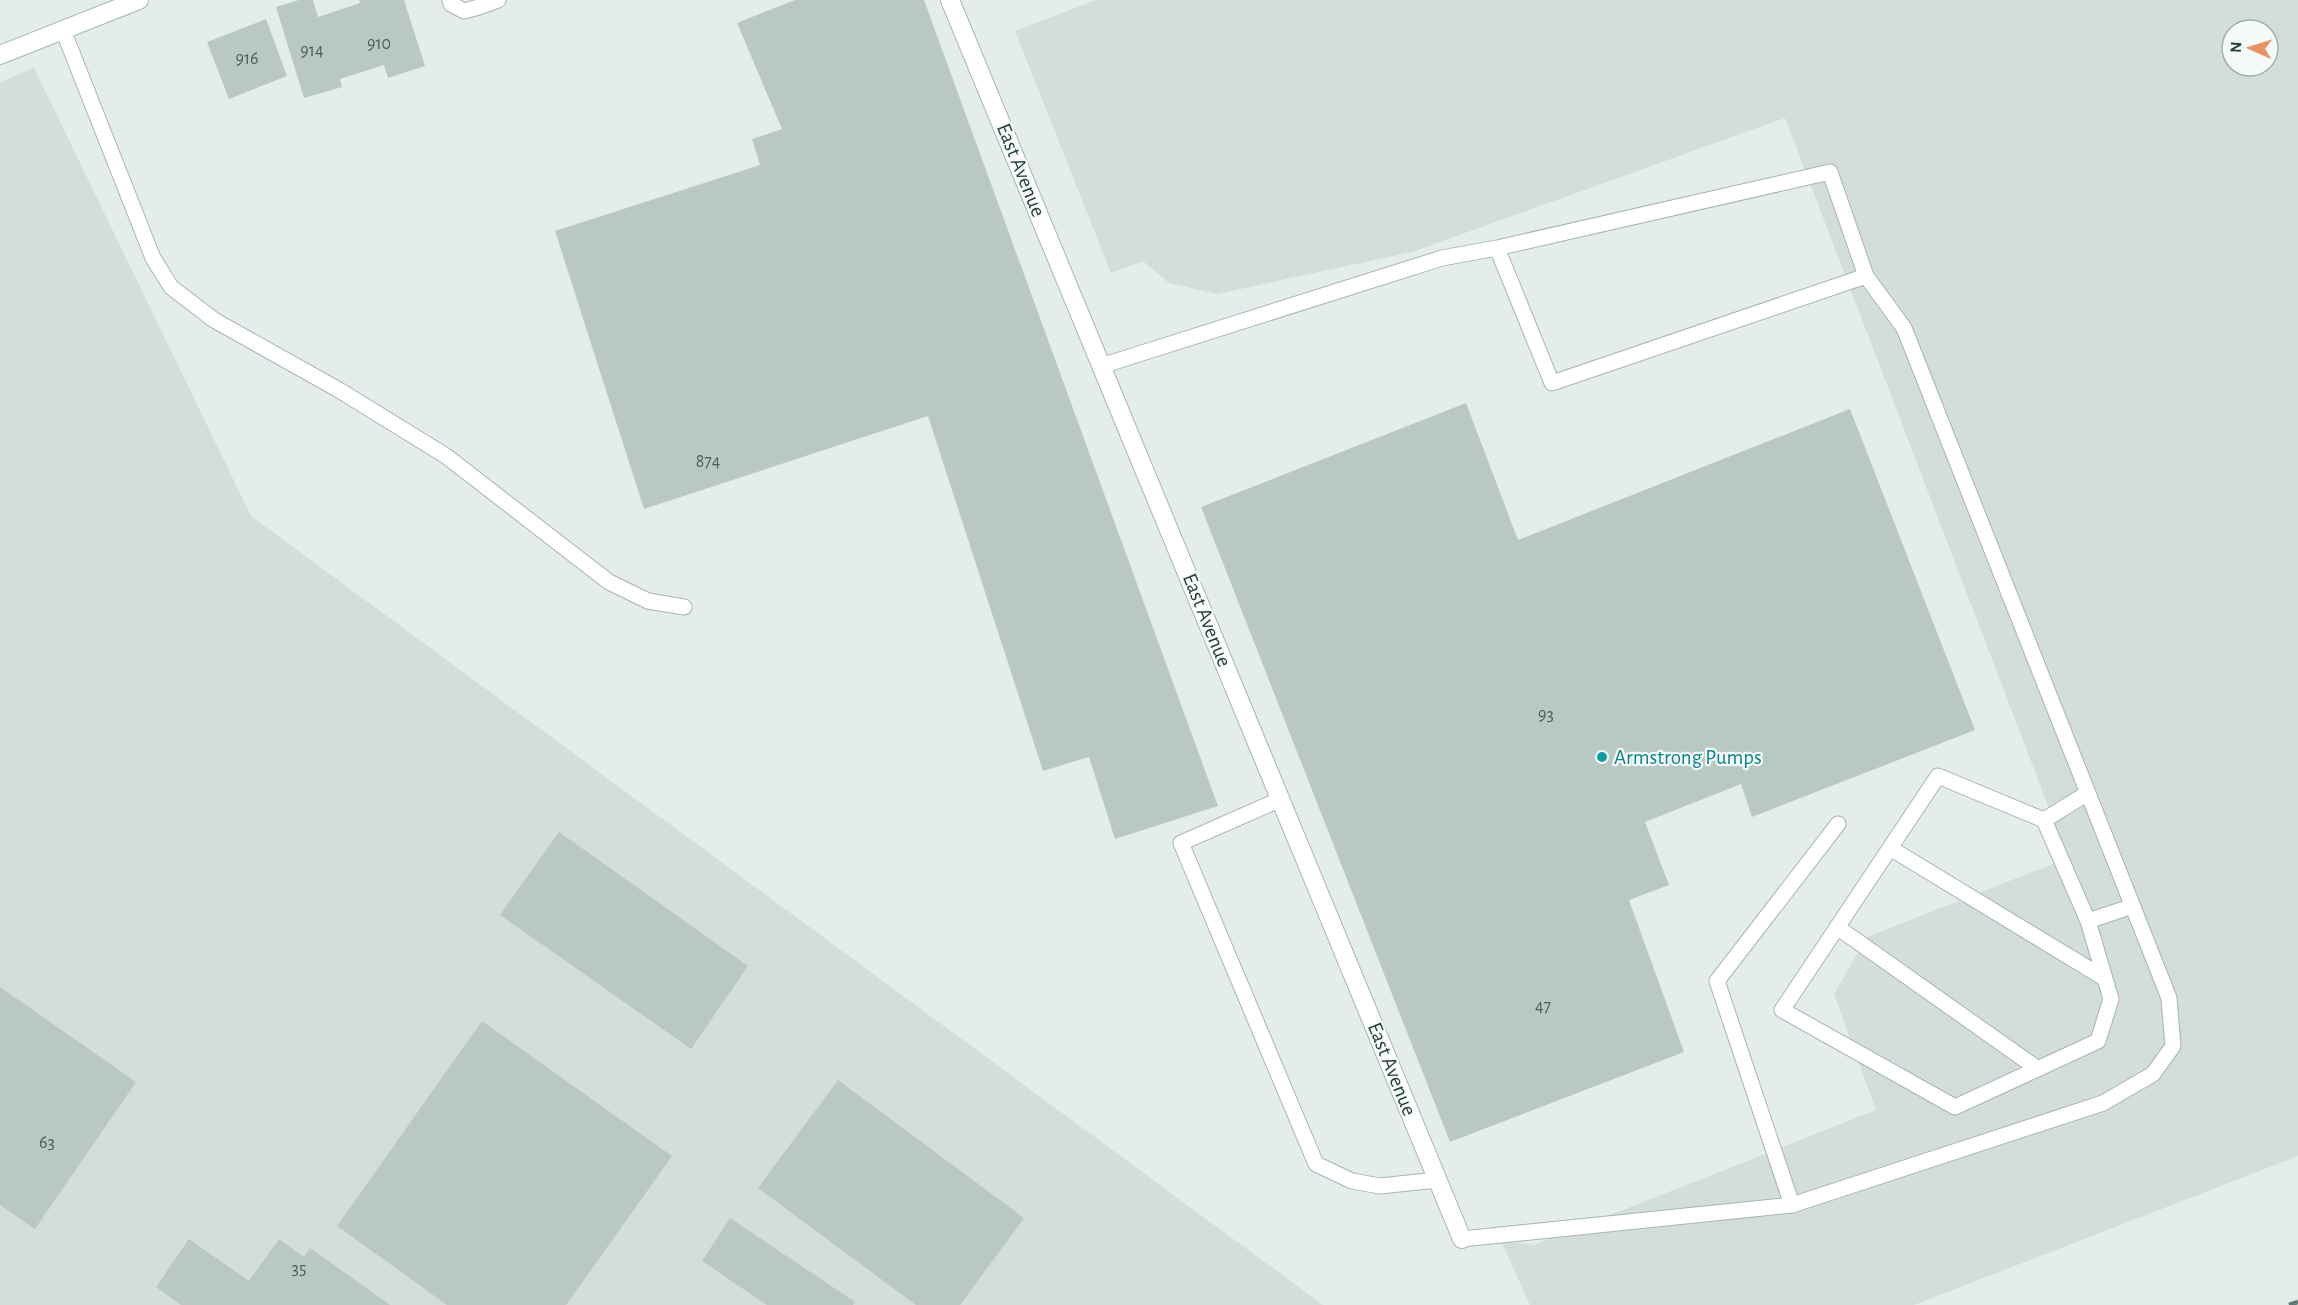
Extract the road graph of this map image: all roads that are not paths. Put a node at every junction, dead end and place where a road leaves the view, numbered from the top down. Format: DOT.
graph roads {
  1 [pos="139,0"];
  2 [pos="450,0"];
  3 [pos="498,0"];
  4 [pos="950,0"];
  5 [pos="63,30"];
  6 [pos="0,55"];
  7 [pos="1497,248"];
  8 [pos="1866,276"];
  9 [pos="1101,366"];
  10 [pos="684,607"];
  11 [pos="2088,793"];
  12 [pos="1281,799"];
  13 [pos="2044,820"];
  14 [pos="1838,824"];
  15 [pos="1890,848"];
  16 [pos="2133,906"];
  17 [pos="2088,921"];
  18 [pos="1837,927"];
  19 [pos="2104,978"];
  20 [pos="2038,1069"];
  21 [pos="1437,1180"];
  22 [pos="1792,1205"];
  23 [pos="1462,1239"];
  1 -- 5 [label="street"];
  2 -- 3 [label="lane"];
  4 -- 9 [label="street, East Avenue"];
  5 -- 6 [label="street"];
  5 -- 10 [label="lane"];
  7 -- 8 [label="lane"];
  7 -- 8 [label="lane"];
  7 -- 9 [label="lane"];
  8 -- 11 [label="lane"];
  9 -- 12 [label="street, East Avenue"];
  11 -- 13 [label="lane"];
  11 -- 16 [label="lane"];
  12 -- 21 [label="street, East Avenue"];
  12 -- 21 [label="lane"];
  13 -- 15 [label="lane"];
  13 -- 17 [label="lane"];
  14 -- 22 [label="lane"];
  15 -- 18 [label="lane"];
  15 -- 19 [label="lane"];
  16 -- 17 [label="lane"];
  16 -- 22 [label="lane"];
  17 -- 19 [label="lane"];
  18 -- 20 [label="lane"];
  18 -- 20 [label="lane"];
  19 -- 20 [label="lane"];
  21 -- 23 [label="street, East Avenue"];
  22 -- 23 [label="lane"];
}
